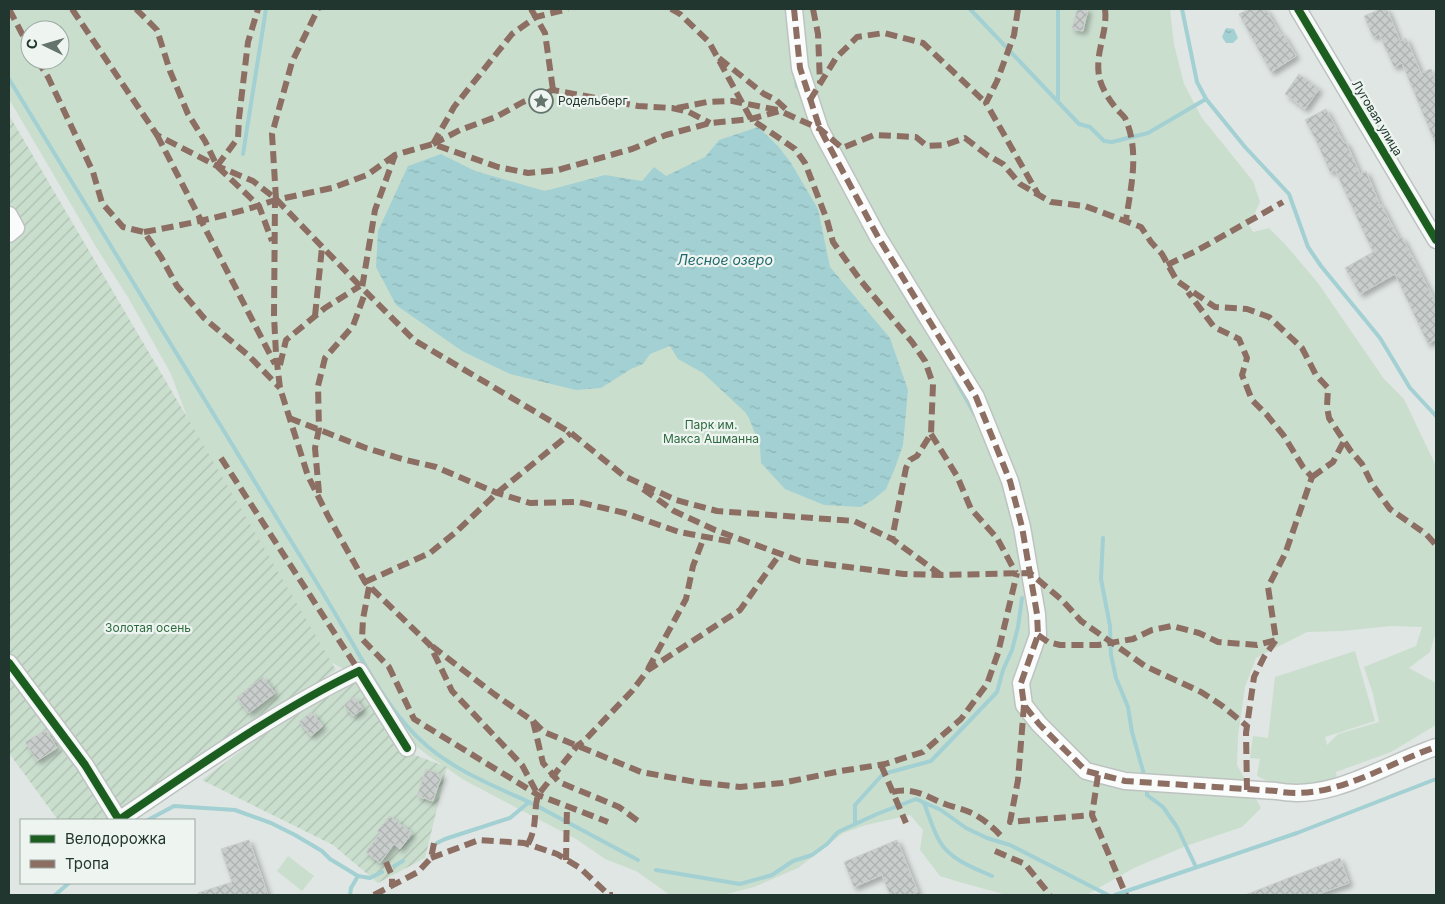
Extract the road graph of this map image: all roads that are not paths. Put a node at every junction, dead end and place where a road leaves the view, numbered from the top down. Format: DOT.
graph roads {
  1 [pos="794,9"];
  2 [pos="1298,9"];
  3 [pos="9,215"];
  4 [pos="9,234"];
  5 [pos="1436,240"];
  6 [pos="9,663"];
  7 [pos="1436,747"];
  8 [pos="407,748"];
  9 [pos="118,819"];
  10 [pos="120,819"];
  1 -- 7 [label="street"];
  2 -- 5 [label="street, Луговая улица"];
  3 -- 4 [label="street"];
  6 -- 9 [label="street"];
  8 -- 10 [label="street"];
}
